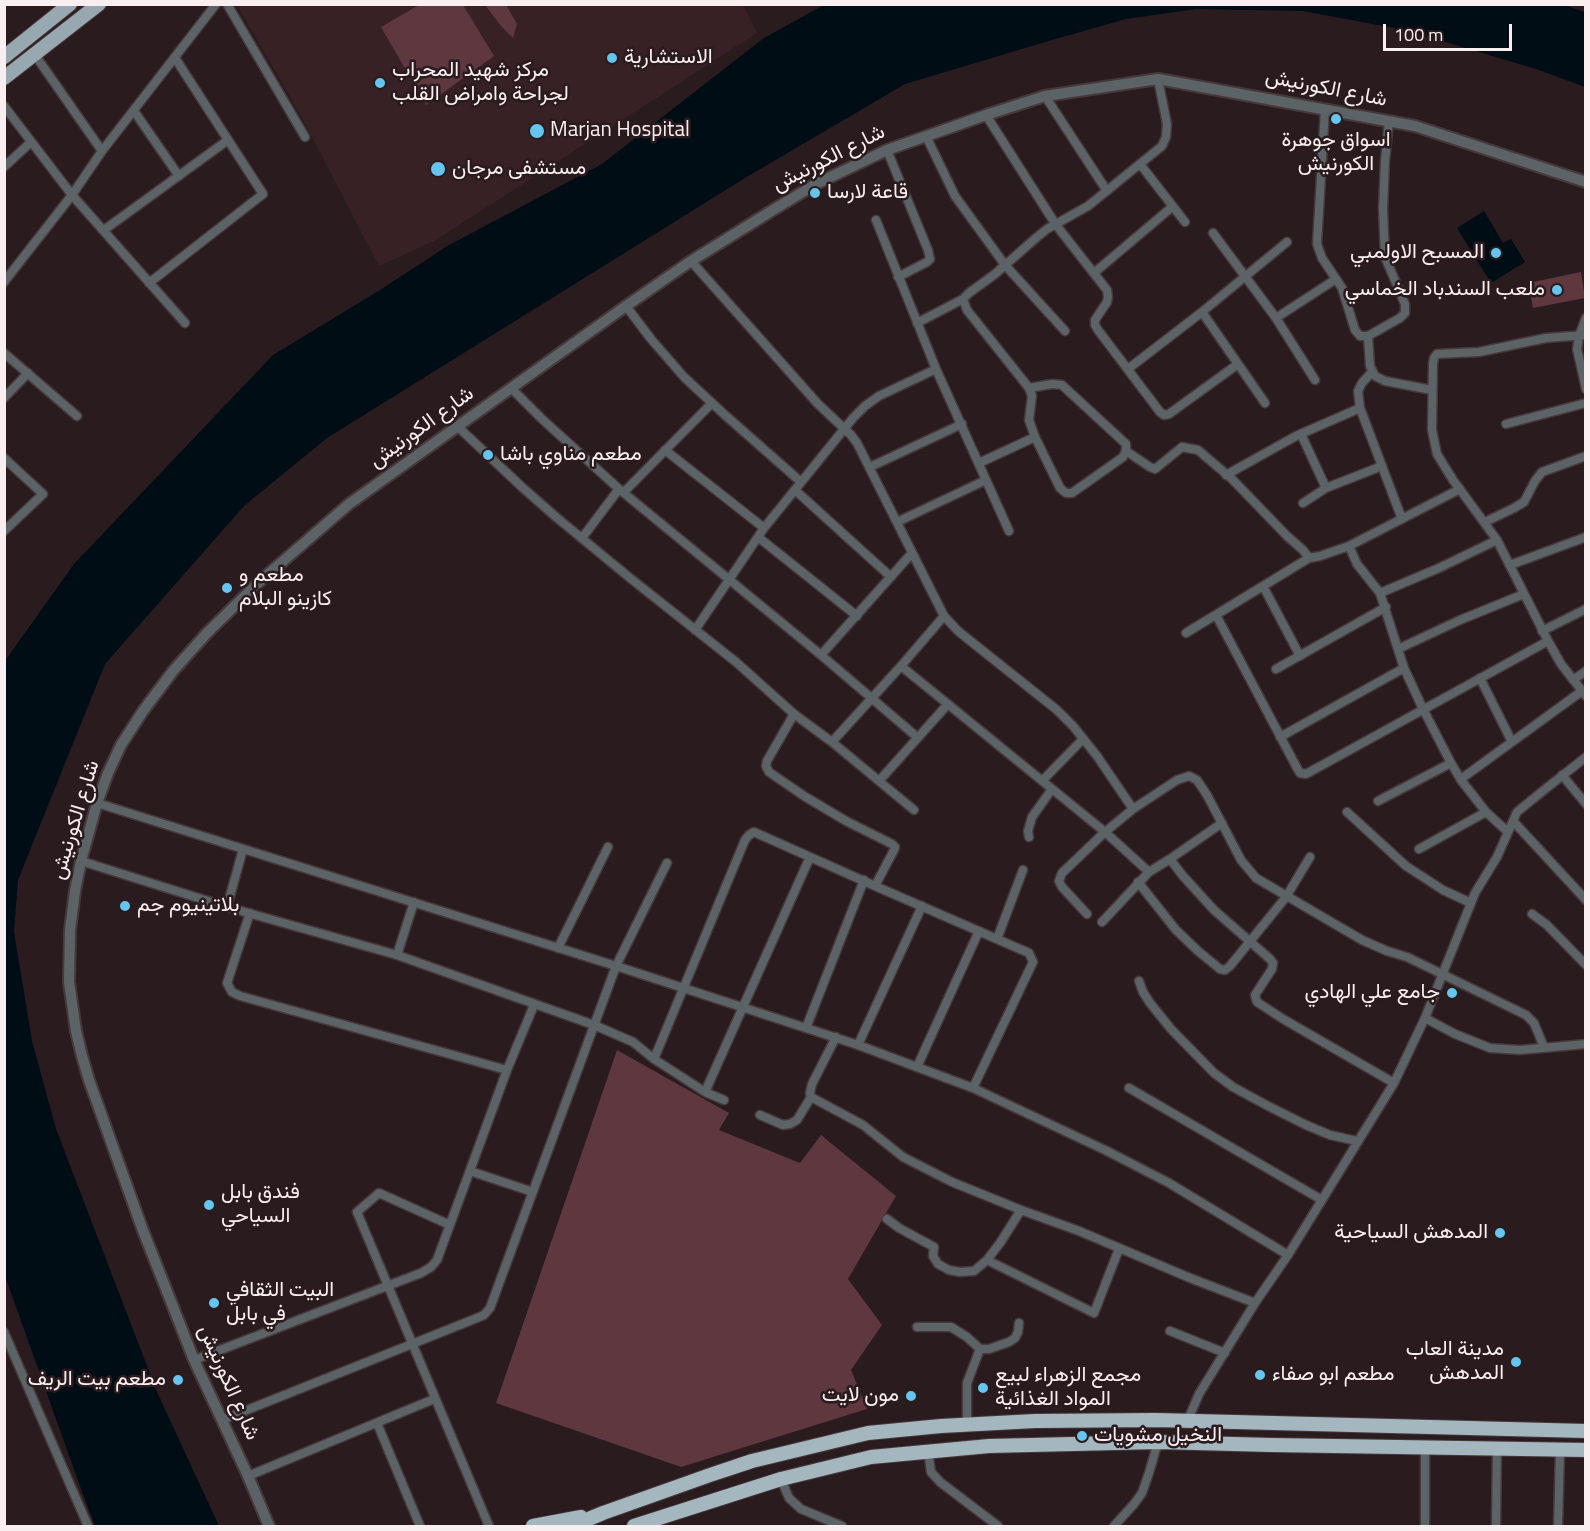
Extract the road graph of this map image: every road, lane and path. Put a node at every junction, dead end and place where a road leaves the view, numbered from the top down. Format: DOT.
graph roads {
  1 [pos="70,4"];
  2 [pos="99,4"];
  3 [pos="216,4"];
  4 [pos="227,4"];
  5 [pos="35,55"];
  6 [pos="4,57"];
  7 [pos="175,58"];
  8 [pos="4,78"];
  9 [pos="1158,80"];
  10 [pos="1045,96"];
  11 [pos="4,106"];
  12 [pos="1324,109"];
  13 [pos="134,111"];
  14 [pos="986,115"];
  15 [pos="1389,121"];
  16 [pos="926,136"];
  17 [pos="305,137"];
  18 [pos="228,140"];
  19 [pos="32,142"];
  20 [pos="887,150"];
  21 [pos="102,151"];
  22 [pos="1140,164"];
  23 [pos="4,167"];
  24 [pos="179,176"];
  25 [pos="1586,183"];
  26 [pos="1107,191"];
  27 [pos="72,195"];
  28 [pos="1173,207"];
  29 [pos="876,220"];
  30 [pos="1185,222"];
  31 [pos="1056,225"];
  32 [pos="104,230"];
  33 [pos="1213,233"];
  34 [pos="1287,242"];
  35 [pos="691,261"];
  36 [pos="1005,265"];
  37 [pos="1094,273"];
  38 [pos="898,276"];
  39 [pos="1245,277"];
  40 [pos="1335,279"];
  41 [pos="5,282"];
  42 [pos="149,283"];
  43 [pos="963,299"];
  44 [pos="626,306"];
  45 [pos="1202,312"];
  46 [pos="1276,318"];
  47 [pos="1586,318"];
  48 [pos="184,323"];
  49 [pos="917,323"];
  50 [pos="1065,331"];
  51 [pos="1582,335"];
  52 [pos="1368,336"];
  53 [pos="4,353"];
  54 [pos="1238,364"];
  55 [pos="936,369"];
  56 [pos="1128,369"];
  57 [pos="1371,372"];
  58 [pos="28,373"];
  59 [pos="1316,380"];
  60 [pos="511,388"];
  61 [pos="1029,388"];
  62 [pos="1586,389"];
  63 [pos="1432,390"];
  64 [pos="4,398"];
  65 [pos="712,403"];
  66 [pos="1265,403"];
  67 [pos="1586,403"];
  68 [pos="1360,408"];
  69 [pos="77,416"];
  70 [pos="962,424"];
  71 [pos="1506,424"];
  72 [pos="458,427"];
  73 [pos="844,428"];
  74 [pos="1301,434"];
  75 [pos="1035,437"];
  76 [pos="665,450"];
  77 [pos="1126,452"];
  78 [pos="1586,456"];
  79 [pos="4,458"];
  80 [pos="979,463"];
  81 [pos="870,466"];
  82 [pos="1382,466"];
  83 [pos="1226,475"];
  84 [pos="986,480"];
  85 [pos="801,482"];
  86 [pos="1326,488"];
  87 [pos="1460,489"];
  88 [pos="621,490"];
  89 [pos="795,490"];
  90 [pos="1303,503"];
  91 [pos="1402,519"];
  92 [pos="897,522"];
  93 [pos="1485,522"];
  94 [pos="764,528"];
  95 [pos="4,531"];
  96 [pos="1009,531"];
  97 [pos="758,537"];
  98 [pos="1586,537"];
  99 [pos="582,538"];
  100 [pos="1497,540"];
  101 [pos="1349,546"];
  102 [pos="912,553"];
  103 [pos="1309,558"];
  104 [pos="1510,565"];
  105 [pos="891,577"];
  106 [pos="729,580"];
  107 [pos="1263,586"];
  108 [pos="1380,592"];
  109 [pos="1524,594"];
  110 [pos="1386,607"];
  111 [pos="1586,609"];
  112 [pos="1216,615"];
  113 [pos="856,616"];
  114 [pos="944,616"];
  115 [pos="695,630"];
  116 [pos="1542,631"];
  117 [pos="1186,633"];
  118 [pos="1548,641"];
  119 [pos="1398,649"];
  120 [pos="821,656"];
  121 [pos="1300,656"];
  122 [pos="901,666"];
  123 [pos="1404,668"];
  124 [pos="1276,669"];
  125 [pos="1586,671"];
  126 [pos="1480,678"];
  127 [pos="1573,680"];
  128 [pos="1584,693"];
  129 [pos="871,698"];
  130 [pos="948,704"];
  131 [pos="1423,709"];
  132 [pos="794,714"];
  133 [pos="1280,736"];
  134 [pos="917,737"];
  135 [pos="1083,739"];
  136 [pos="832,742"];
  137 [pos="1512,742"];
  138 [pos="1586,757"];
  139 [pos="1451,763"];
  140 [pos="1562,775"];
  141 [pos="1461,779"];
  142 [pos="879,781"];
  143 [pos="1042,781"];
  144 [pos="1052,789"];
  145 [pos="1378,801"];
  146 [pos="97,803"];
  147 [pos="1586,804"];
  148 [pos="1134,809"];
  149 [pos="914,810"];
  150 [pos="1347,812"];
  151 [pos="1486,812"];
  152 [pos="1513,821"];
  153 [pos="1222,823"];
  154 [pos="1105,832"];
  155 [pos="1508,832"];
  156 [pos="1029,837"];
  157 [pos="608,847"];
  158 [pos="243,849"];
  159 [pos="1419,849"];
  160 [pos="810,856"];
  161 [pos="1310,857"];
  162 [pos="1170,859"];
  163 [pos="81,861"];
  164 [pos="667,863"];
  165 [pos="1023,870"];
  166 [pos="1149,872"];
  167 [pos="864,880"];
  168 [pos="1138,882"];
  169 [pos="875,886"];
  170 [pos="1286,897"];
  171 [pos="1586,900"];
  172 [pos="414,902"];
  173 [pos="1471,903"];
  174 [pos="922,906"];
  175 [pos="227,907"];
  176 [pos="250,913"];
  177 [pos="1087,914"];
  178 [pos="1532,914"];
  179 [pos="1102,922"];
  180 [pos="979,931"];
  181 [pos="997,939"];
  182 [pos="1250,941"];
  183 [pos="558,948"];
  184 [pos="397,955"];
  185 [pos="1586,964"];
  186 [pos="616,966"];
  187 [pos="1443,974"];
  188 [pos="1139,981"];
  189 [pos="684,988"];
  190 [pos="534,1005"];
  191 [pos="742,1007"];
  192 [pos="1425,1018"];
  193 [pos="594,1025"];
  194 [pos="806,1028"];
  195 [pos="836,1037"];
  196 [pos="1586,1044"];
  197 [pos="858,1045"];
  198 [pos="1544,1047"];
  199 [pos="654,1059"];
  200 [pos="918,1067"];
  201 [pos="507,1070"];
  202 [pos="1394,1083"];
  203 [pos="973,1088"];
  204 [pos="1129,1088"];
  205 [pos="705,1092"];
  206 [pos="811,1097"];
  207 [pos="724,1100"];
  208 [pos="760,1115"];
  209 [pos="1357,1141"];
  210 [pos="470,1171"];
  211 [pos="533,1192"];
  212 [pos="1322,1200"];
  213 [pos="1021,1210"];
  214 [pos="887,1219"];
  215 [pos="450,1225"];
  216 [pos="1119,1249"];
  217 [pos="1288,1255"];
  218 [pos="987,1260"];
  219 [pos="387,1285"];
  220 [pos="1255,1303"];
  221 [pos="1019,1323"];
  222 [pos="917,1328"];
  223 [pos="1170,1331"];
  224 [pos="4,1332"];
  225 [pos="411,1343"];
  226 [pos="980,1349"];
  227 [pos="1225,1353"];
  228 [pos="194,1360"];
  229 [pos="434,1399"];
  230 [pos="222,1419"];
  231 [pos="1187,1422"];
  232 [pos="376,1423"];
  233 [pos="967,1423"];
  234 [pos="926,1427"];
  235 [pos="1586,1431"];
  236 [pos="868,1433"];
  237 [pos="1158,1442"];
  238 [pos="1425,1448"];
  239 [pos="1497,1449"];
  240 [pos="1560,1450"];
  241 [pos="1586,1450"];
  242 [pos="928,1451"];
  243 [pos="871,1457"];
  244 [pos="248,1476"];
  245 [pos="781,1479"];
  246 [pos="603,1513"];
  247 [pos="635,1526"];
  248 [pos="88,1527"];
  249 [pos="269,1527"];
  250 [pos="420,1527"];
  251 [pos="489,1527"];
  252 [pos="533,1527"];
  253 [pos="572,1527"];
  254 [pos="842,1527"];
  255 [pos="998,1527"];
  256 [pos="1113,1527"];
  257 [pos="1425,1527"];
  258 [pos="1496,1527"];
  259 [pos="1558,1527"];
  1 -- 6 [label="main road"];
  2 -- 5 [label="main road"];
  3 -- 7 [label="street"];
  4 -- 17 [label="street"];
  5 -- 8 [label="main road"];
  5 -- 21 [label="street"];
  7 -- 13 [label="street"];
  7 -- 18 [label="street"];
  9 -- 10 [label="street, شارع الكورنيش"];
  9 -- 12 [label="street, شارع الكورنيش"];
  9 -- 22 [label="street"];
  10 -- 14 [label="street, شارع الكورنيش"];
  10 -- 26 [label="street"];
  11 -- 19 [label="street"];
  12 -- 15 [label="street, شارع الكورنيش"];
  12 -- 40 [label="street"];
  13 -- 21 [label="street"];
  13 -- 24 [label="street"];
  14 -- 16 [label="street, شارع الكورنيش"];
  14 -- 31 [label="street"];
  15 -- 25 [label="street, شارع الكورنيش"];
  15 -- 52 [label="street"];
  16 -- 20 [label="street, شارع الكورنيش"];
  16 -- 36 [label="street"];
  18 -- 24 [label="street"];
  18 -- 42 [label="street"];
  19 -- 23 [label="street"];
  19 -- 27 [label="street"];
  20 -- 35 [label="street, شارع الكورنيش"];
  20 -- 38 [label="street"];
  21 -- 27 [label="street"];
  22 -- 26 [label="street"];
  22 -- 28 [label="street"];
  24 -- 32 [label="street"];
  26 -- 31 [label="street"];
  27 -- 32 [label="street"];
  27 -- 41 [label="street"];
  28 -- 30 [label="street"];
  28 -- 37 [label="street"];
  29 -- 38 [label="street"];
  31 -- 36 [label="street"];
  31 -- 37 [label="street"];
  32 -- 42 [label="street"];
  33 -- 39 [label="street"];
  34 -- 39 [label="street"];
  35 -- 44 [label="street, شارع الكورنيش"];
  35 -- 73 [label="street"];
  36 -- 43 [label="street"];
  36 -- 50 [label="street"];
  37 -- 56 [label="street"];
  38 -- 49 [label="street"];
  39 -- 45 [label="street"];
  39 -- 46 [label="street"];
  40 -- 46 [label="street"];
  40 -- 52 [label="street"];
  42 -- 48 [label="street"];
  43 -- 49 [label="street"];
  43 -- 61 [label="street"];
  44 -- 60 [label="street, شارع الكورنيش"];
  44 -- 65 [label="street"];
  45 -- 54 [label="street"];
  45 -- 56 [label="street"];
  46 -- 59 [label="street"];
  47 -- 51 [label="street"];
  49 -- 55 [label="street"];
  51 -- 62 [label="street"];
  51 -- 63 [label="street"];
  52 -- 57 [label="street"];
  53 -- 58 [label="street"];
  54 -- 56 [label="street"];
  54 -- 66 [label="street"];
  55 -- 70 [label="street"];
  55 -- 73 [label="street"];
  57 -- 63 [label="street"];
  57 -- 68 [label="street"];
  58 -- 64 [label="street"];
  58 -- 69 [label="street"];
  60 -- 72 [label="street, شارع الكورنيش"];
  60 -- 88 [label="street"];
  61 -- 75 [label="street"];
  61 -- 77 [label="street"];
  63 -- 87 [label="street"];
  65 -- 76 [label="street"];
  65 -- 85 [label="street"];
  67 -- 71 [label="street"];
  68 -- 74 [label="street"];
  68 -- 82 [label="street"];
  70 -- 80 [label="street"];
  70 -- 81 [label="street"];
  72 -- 99 [label="street"];
  72 -- 146 [label="street, شارع الكورنيش"];
  73 -- 81 [label="street"];
  73 -- 85 [label="street"];
  74 -- 83 [label="street"];
  74 -- 86 [label="street"];
  75 -- 77 [label="street"];
  75 -- 80 [label="street"];
  76 -- 88 [label="street"];
  76 -- 94 [label="street"];
  77 -- 83 [label="street"];
  78 -- 93 [label="street"];
  79 -- 95 [label="street"];
  80 -- 84 [label="street"];
  81 -- 92 [label="street"];
  82 -- 86 [label="street"];
  82 -- 91 [label="street"];
  83 -- 103 [label="street"];
  84 -- 92 [label="street"];
  84 -- 96 [label="street"];
  85 -- 89 [label="street"];
  86 -- 90 [label="street"];
  87 -- 91 [label="street"];
  87 -- 93 [label="street"];
  88 -- 99 [label="street"];
  88 -- 106 [label="street"];
  89 -- 94 [label="street"];
  89 -- 105 [label="street"];
  91 -- 101 [label="street"];
  92 -- 102 [label="street"];
  93 -- 100 [label="street"];
  94 -- 97 [label="street"];
  97 -- 106 [label="street"];
  97 -- 113 [label="street"];
  98 -- 104 [label="street"];
  99 -- 115 [label="street"];
  100 -- 104 [label="street"];
  100 -- 108 [label="street"];
  101 -- 103 [label="street"];
  101 -- 108 [label="street"];
  102 -- 105 [label="street"];
  102 -- 114 [label="street"];
  103 -- 107 [label="street"];
  104 -- 109 [label="street"];
  105 -- 113 [label="street"];
  106 -- 115 [label="street"];
  106 -- 120 [label="street"];
  107 -- 112 [label="street"];
  107 -- 121 [label="street"];
  108 -- 110 [label="street"];
  109 -- 116 [label="street"];
  109 -- 119 [label="street"];
  110 -- 119 [label="street"];
  110 -- 121 [label="street"];
  111 -- 116 [label="street"];
  112 -- 117 [label="street"];
  112 -- 133 [label="street"];
  113 -- 120 [label="street"];
  114 -- 122 [label="street"];
  114 -- 135 [label="street"];
  115 -- 132 [label="street"];
  116 -- 118 [label="street"];
  118 -- 126 [label="street"];
  118 -- 127 [label="street"];
  119 -- 123 [label="street"];
  120 -- 129 [label="street"];
  121 -- 124 [label="street"];
  122 -- 129 [label="street"];
  122 -- 130 [label="street"];
  123 -- 131 [label="street"];
  123 -- 133 [label="street"];
  125 -- 127 [label="street"];
  126 -- 131 [label="street"];
  126 -- 137 [label="street"];
  127 -- 128 [label="street"];
  128 -- 137 [label="street"];
  129 -- 134 [label="street"];
  129 -- 136 [label="street"];
  130 -- 134 [label="street"];
  130 -- 143 [label="street"];
  131 -- 133 [label="street"];
  131 -- 139 [label="street"];
  132 -- 136 [label="street"];
  132 -- 169 [label="street"];
  134 -- 142 [label="street"];
  135 -- 143 [label="street"];
  135 -- 148 [label="street"];
  136 -- 142 [label="street"];
  137 -- 141 [label="street"];
  138 -- 140 [label="street"];
  139 -- 141 [label="street"];
  139 -- 145 [label="street"];
  140 -- 147 [label="street"];
  140 -- 152 [label="street"];
  141 -- 151 [label="street"];
  142 -- 149 [label="street"];
  143 -- 144 [label="street"];
  144 -- 154 [label="street"];
  144 -- 156 [label="street"];
  146 -- 158 [label="street"];
  146 -- 163 [label="street, شارع الكورنيش"];
  148 -- 153 [label="street"];
  148 -- 154 [label="street"];
  150 -- 173 [label="street"];
  151 -- 155 [label="street"];
  151 -- 159 [label="street"];
  152 -- 155 [label="street"];
  152 -- 171 [label="street"];
  153 -- 162 [label="street"];
  153 -- 170 [label="street"];
  154 -- 166 [label="street"];
  154 -- 177 [label="street"];
  155 -- 173 [label="street"];
  157 -- 183 [label="street"];
  158 -- 172 [label="street"];
  158 -- 175 [label="street"];
  160 -- 167 [label="street"];
  160 -- 189 [label="street"];
  160 -- 191 [label="street"];
  161 -- 170 [label="street"];
  162 -- 166 [label="street"];
  162 -- 182 [label="street"];
  163 -- 175 [label="street"];
  163 -- 228 [label="street, شارع الكورنيش"];
  164 -- 186 [label="street"];
  165 -- 181 [label="street"];
  166 -- 168 [label="street"];
  167 -- 169 [label="street"];
  167 -- 194 [label="street"];
  168 -- 179 [label="street"];
  168 -- 182 [label="street"];
  169 -- 174 [label="street"];
  170 -- 182 [label="street"];
  170 -- 187 [label="street"];
  172 -- 183 [label="street"];
  172 -- 184 [label="street"];
  173 -- 187 [label="street"];
  174 -- 180 [label="street"];
  174 -- 197 [label="street"];
  175 -- 176 [label="street"];
  176 -- 184 [label="street"];
  176 -- 201 [label="street"];
  178 -- 185 [label="street"];
  180 -- 181 [label="street"];
  180 -- 200 [label="street"];
  181 -- 203 [label="street"];
  182 -- 202 [label="street"];
  183 -- 186 [label="street"];
  184 -- 190 [label="street"];
  186 -- 189 [label="street"];
  186 -- 193 [label="street"];
  187 -- 192 [label="street"];
  187 -- 198 [label="street"];
  188 -- 209 [label="street"];
  189 -- 191 [label="street"];
  189 -- 199 [label="street"];
  190 -- 193 [label="street"];
  190 -- 201 [label="street"];
  191 -- 194 [label="street"];
  191 -- 205 [label="street"];
  192 -- 198 [label="street"];
  192 -- 202 [label="street"];
  193 -- 199 [label="street"];
  193 -- 211 [label="street"];
  194 -- 195 [label="street"];
  195 -- 197 [label="street"];
  195 -- 206 [label="street"];
  196 -- 198 [label="street"];
  197 -- 200 [label="street"];
  199 -- 205 [label="street"];
  200 -- 203 [label="street"];
  201 -- 210 [label="street"];
  202 -- 209 [label="street"];
  203 -- 217 [label="street"];
  204 -- 212 [label="street"];
  205 -- 207 [label="street"];
  206 -- 208 [label="street"];
  206 -- 213 [label="street"];
  209 -- 212 [label="street"];
  210 -- 211 [label="street"];
  210 -- 215 [label="street"];
  211 -- 225 [label="street"];
  212 -- 217 [label="street"];
  213 -- 216 [label="street"];
  213 -- 218 [label="street"];
  214 -- 218 [label="street"];
  215 -- 219 [label="street"];
  215 -- 219 [label="street"];
  216 -- 218 [label="street"];
  216 -- 220 [label="street"];
  217 -- 220 [label="street"];
  219 -- 225 [label="street"];
  219 -- 228 [label="street"];
  220 -- 227 [label="street"];
  221 -- 226 [label="street"];
  222 -- 226 [label="street"];
  223 -- 227 [label="street"];
  224 -- 248 [label="street"];
  225 -- 229 [label="street"];
  225 -- 230 [label="street"];
  226 -- 233 [label="street"];
  227 -- 231 [label="street"];
  228 -- 230 [label="street, شارع الكورنيش"];
  229 -- 232 [label="street"];
  229 -- 251 [label="street"];
  230 -- 244 [label="street, شارع الكورنيش"];
  231 -- 233 [label="highway"];
  231 -- 235 [label="highway"];
  232 -- 244 [label="street"];
  232 -- 250 [label="street"];
  233 -- 234 [label="highway"];
  234 -- 236 [label="highway"];
  234 -- 242 [label="highway"];
  236 -- 243 [label="highway"];
  236 -- 246 [label="highway"];
  237 -- 238 [label="highway"];
  237 -- 242 [label="highway"];
  237 -- 256 [label="street"];
  238 -- 239 [label="highway"];
  238 -- 257 [label="street"];
  239 -- 240 [label="highway"];
  239 -- 258 [label="street"];
  240 -- 241 [label="highway"];
  240 -- 259 [label="street"];
  242 -- 243 [label="highway"];
  242 -- 255 [label="street"];
  243 -- 245 [label="highway"];
  244 -- 249 [label="street, شارع الكورنيش"];
  245 -- 247 [label="highway"];
  245 -- 254 [label="street"];
  246 -- 252 [label="highway"];
  246 -- 253 [label="highway"];
}
